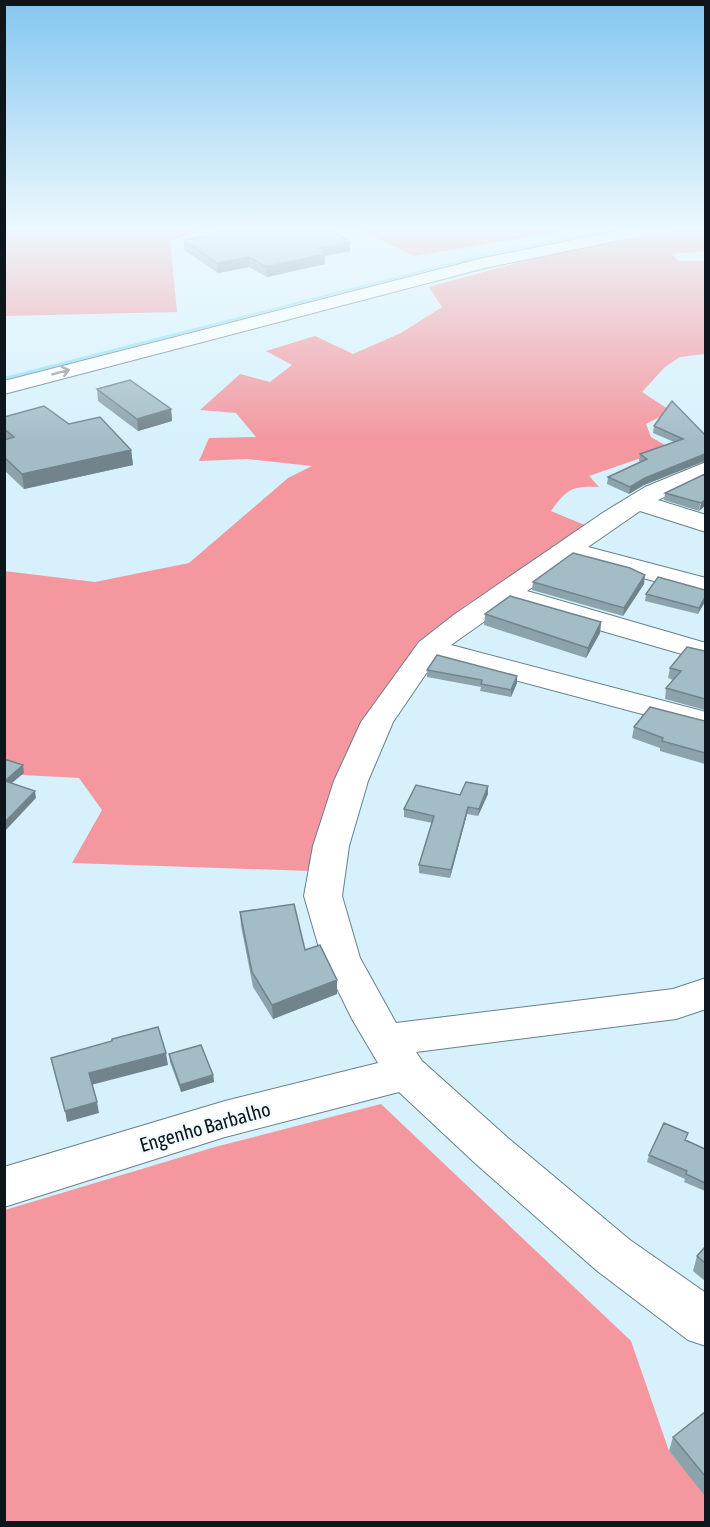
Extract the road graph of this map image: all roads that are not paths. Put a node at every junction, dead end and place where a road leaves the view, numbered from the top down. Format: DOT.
graph roads {
  1 [pos="280,299"];
  2 [pos="344,299"];
  3 [pos="4,371"];
  4 [pos="4,388"];
  5 [pos="705,469"];
  6 [pos="638,502"];
  7 [pos="705,524"];
  8 [pos="567,549"];
  9 [pos="705,587"];
  10 [pos="505,594"];
  11 [pos="429,648"];
  12 [pos="705,652"];
  13 [pos="705,722"];
  14 [pos="705,993"];
  15 [pos="397,1056"];
  16 [pos="4,1188"];
  17 [pos="705,1323"];
  1 -- 3 [label="main road"];
  4 -- 2 [label="main road, one-way"];
  5 -- 6 [label="main road"];
  6 -- 7 [label="main road"];
  6 -- 8 [label="main road"];
  8 -- 9 [label="main road"];
  8 -- 10 [label="main road"];
  10 -- 11 [label="main road"];
  10 -- 12 [label="main road"];
  11 -- 13 [label="main road"];
  11 -- 15 [label="main road"];
  14 -- 15 [label="main road, Engenho Barbalho"];
  15 -- 16 [label="main road, Engenho Barbalho"];
  15 -- 17 [label="main road"];
}
